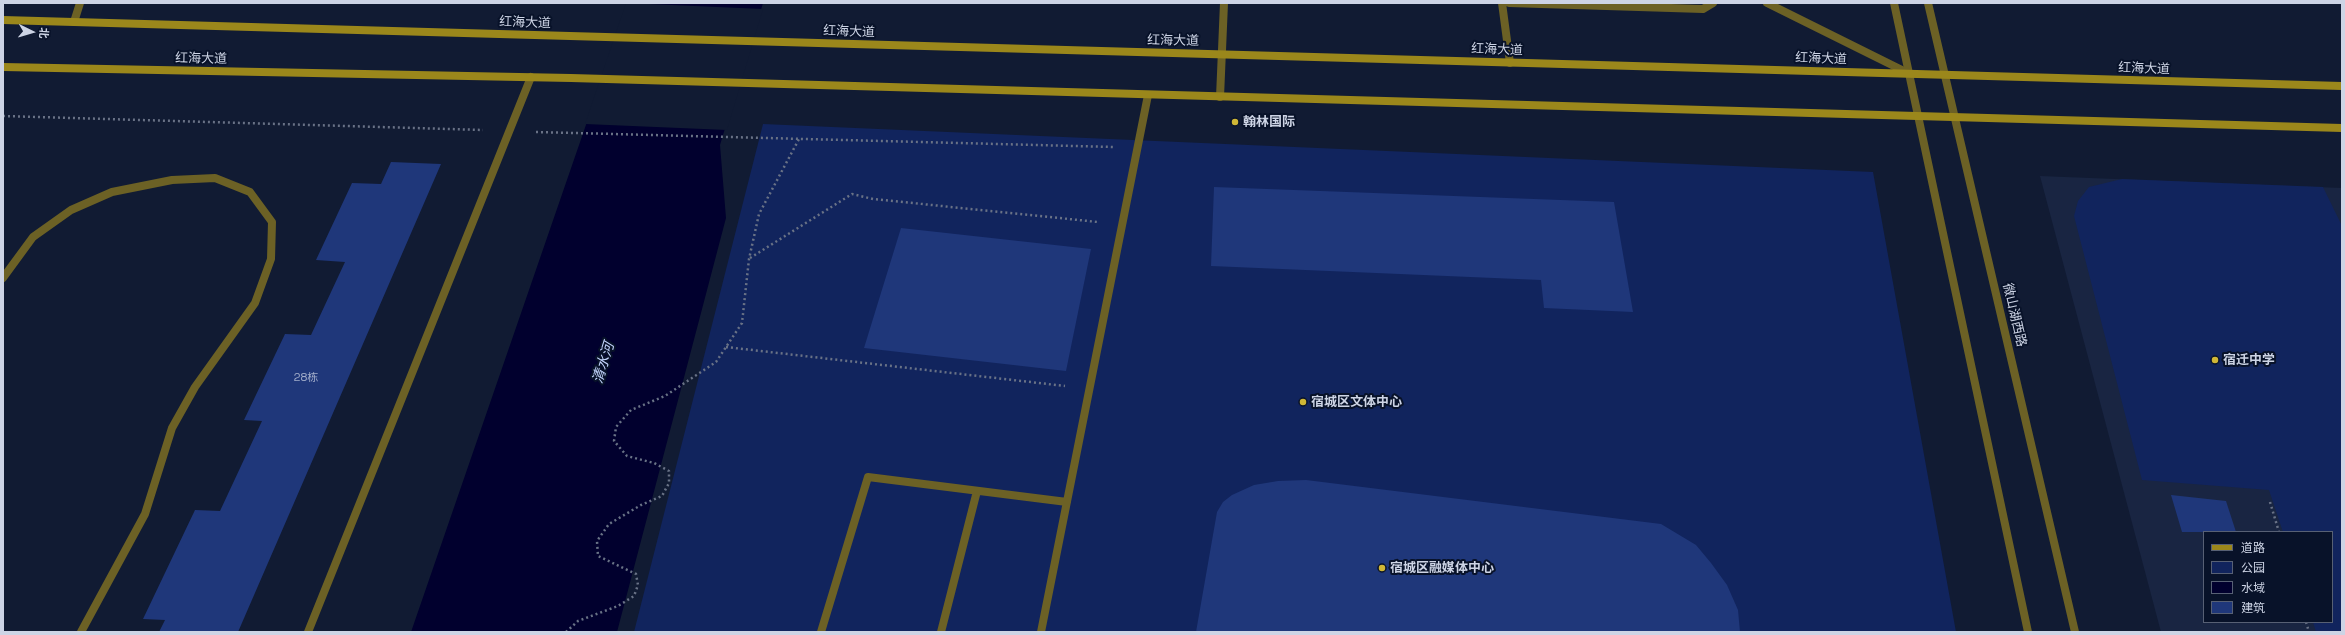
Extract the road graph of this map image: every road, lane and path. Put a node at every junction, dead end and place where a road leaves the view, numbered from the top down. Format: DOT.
graph roads {
  1 [pos="80,3"];
  2 [pos="1224,3"];
  3 [pos="1502,3"];
  4 [pos="1509,3"];
  5 [pos="1713,3"];
  6 [pos="1767,3"];
  7 [pos="1894,3"];
  8 [pos="1928,3"];
  9 [pos="3,20"];
  10 [pos="74,22"];
  11 [pos="1222,54"];
  12 [pos="1510,63"];
  13 [pos="3,66"];
  14 [pos="1910,74"];
  15 [pos="1946,75"];
  16 [pos="531,78"];
  17 [pos="2342,86"];
  18 [pos="1148,95"];
  19 [pos="1220,97"];
  20 [pos="3,116"];
  21 [pos="1920,117"];
  22 [pos="1956,118"];
  23 [pos="2342,128"];
  24 [pos="509,131"];
  25 [pos="798,139"];
  26 [pos="1137,148"];
  27 [pos="1122,224"];
  28 [pos="749,259"];
  29 [pos="3,278"];
  30 [pos="726,347"];
  31 [pos="1090,388"];
  32 [pos="977,491"];
  33 [pos="1067,502"];
  34 [pos="2270,502"];
  35 [pos="2279,531"];
  36 [pos="81,632"];
  37 [pos="308,632"];
  38 [pos="566,632"];
  39 [pos="821,632"];
  40 [pos="941,632"];
  41 [pos="1041,632"];
  42 [pos="2028,632"];
  43 [pos="2075,632"];
  1 -- 10 [label="street"];
  2 -- 11 [label="street"];
  3 -- 12 [label="street"];
  4 -- 5 [label="street"];
  6 -- 14 [label="street"];
  7 -- 14 [label="street"];
  8 -- 15 [label="street, 微山湖西路"];
  9 -- 10 [label="main road, 红海大道"];
  10 -- 11 [label="main road, 红海大道"];
  11 -- 12 [label="main road, 红海大道"];
  11 -- 19 [label="street"];
  12 -- 14 [label="main road, 红海大道"];
  13 -- 16 [label="main road, 红海大道"];
  14 -- 15 [label="main road, 红海大道"];
  14 -- 21 [label="street"];
  15 -- 17 [label="main road, 红海大道"];
  15 -- 22 [label="street, 微山湖西路"];
  16 -- 18 [label="main road, 红海大道"];
  16 -- 24 [label="street"];
  18 -- 19 [label="main road, 红海大道"];
  18 -- 26 [label="street"];
  19 -- 21 [label="main road, 红海大道"];
  20 -- 24 [label="path"];
  21 -- 22 [label="main road, 红海大道"];
  21 -- 42 [label="street"];
  22 -- 23 [label="main road, 红海大道"];
  22 -- 43 [label="street, 微山湖西路"];
  24 -- 25 [label="path"];
  24 -- 37 [label="street"];
  25 -- 26 [label="path"];
  25 -- 28 [label="path"];
  26 -- 27 [label="street"];
  27 -- 28 [label="path"];
  27 -- 31 [label="street"];
  28 -- 30 [label="path"];
  29 -- 36 [label="street"];
  30 -- 31 [label="path"];
  30 -- 38 [label="path"];
  31 -- 33 [label="street"];
  32 -- 33 [label="street"];
  32 -- 39 [label="street"];
  32 -- 40 [label="street"];
  33 -- 41 [label="street"];
  34 -- 35 [label="path"];
}
